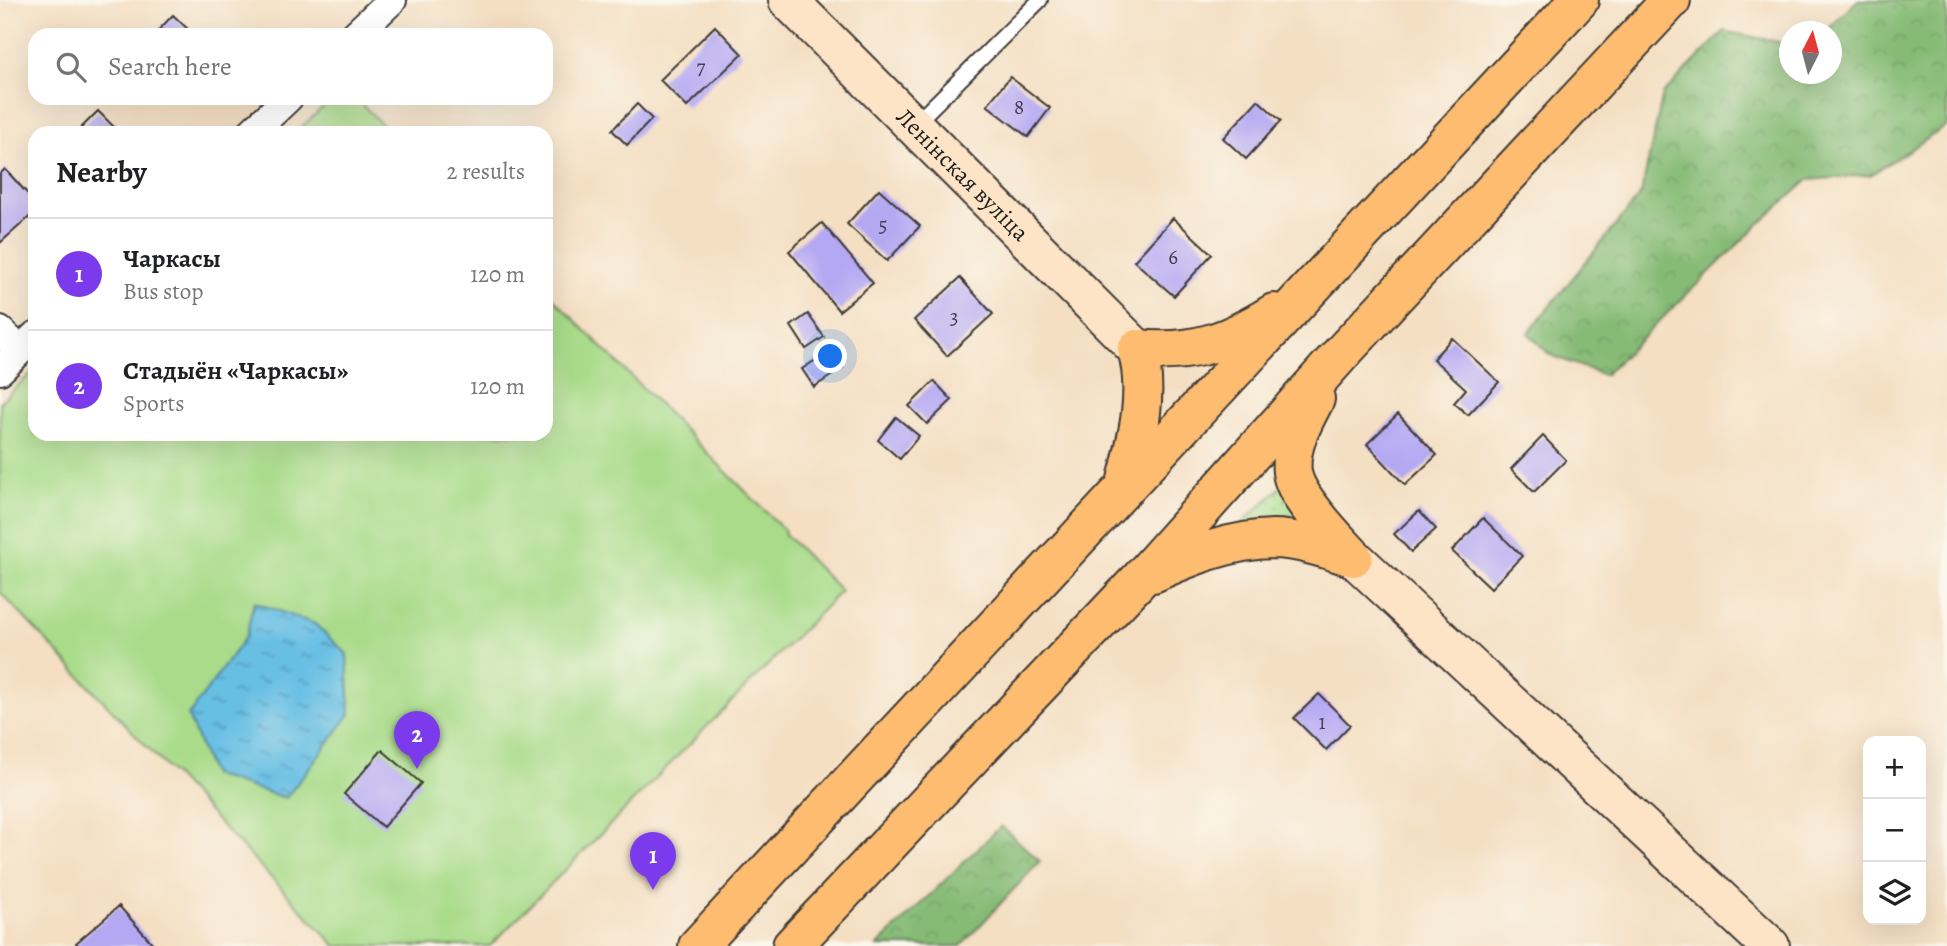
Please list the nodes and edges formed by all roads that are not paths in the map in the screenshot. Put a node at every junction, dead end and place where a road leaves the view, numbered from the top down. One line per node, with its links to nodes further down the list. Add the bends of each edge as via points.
1 (392, 0): 6 (street)
2 (788, 0): 9 (street, Ленінская вуліца)
3 (1040, 0): 9 (lane)
4 (1579, 0): 10 (highway)
5 (1671, 0): 14 (highway)
6 (362, 28)
7 (281, 105): 8 (street)
8 (258, 126)
9 (913, 126): 13 (street, Ленінская вуліца)
10 (1312, 288): 13 (highway, via 1238,334 1209,346 1162,352); 16 (highway)
11 (0, 331): 12 (street)
12 (28, 343): 15 (street)
13 (1138, 349): 16 (highway, via 1142,407)
14 (1339, 356): 17 (highway, via 1296,436 1292,474 1307,505); 18 (highway)
15 (0, 370)
16 (1124, 490): 19 (highway)
17 (1353, 557): 18 (highway, via 1275,539 1197,553); 21 (street)
18 (1142, 578): 20 (highway)
19 (698, 946)
20 (792, 946)
21 (1770, 946)

